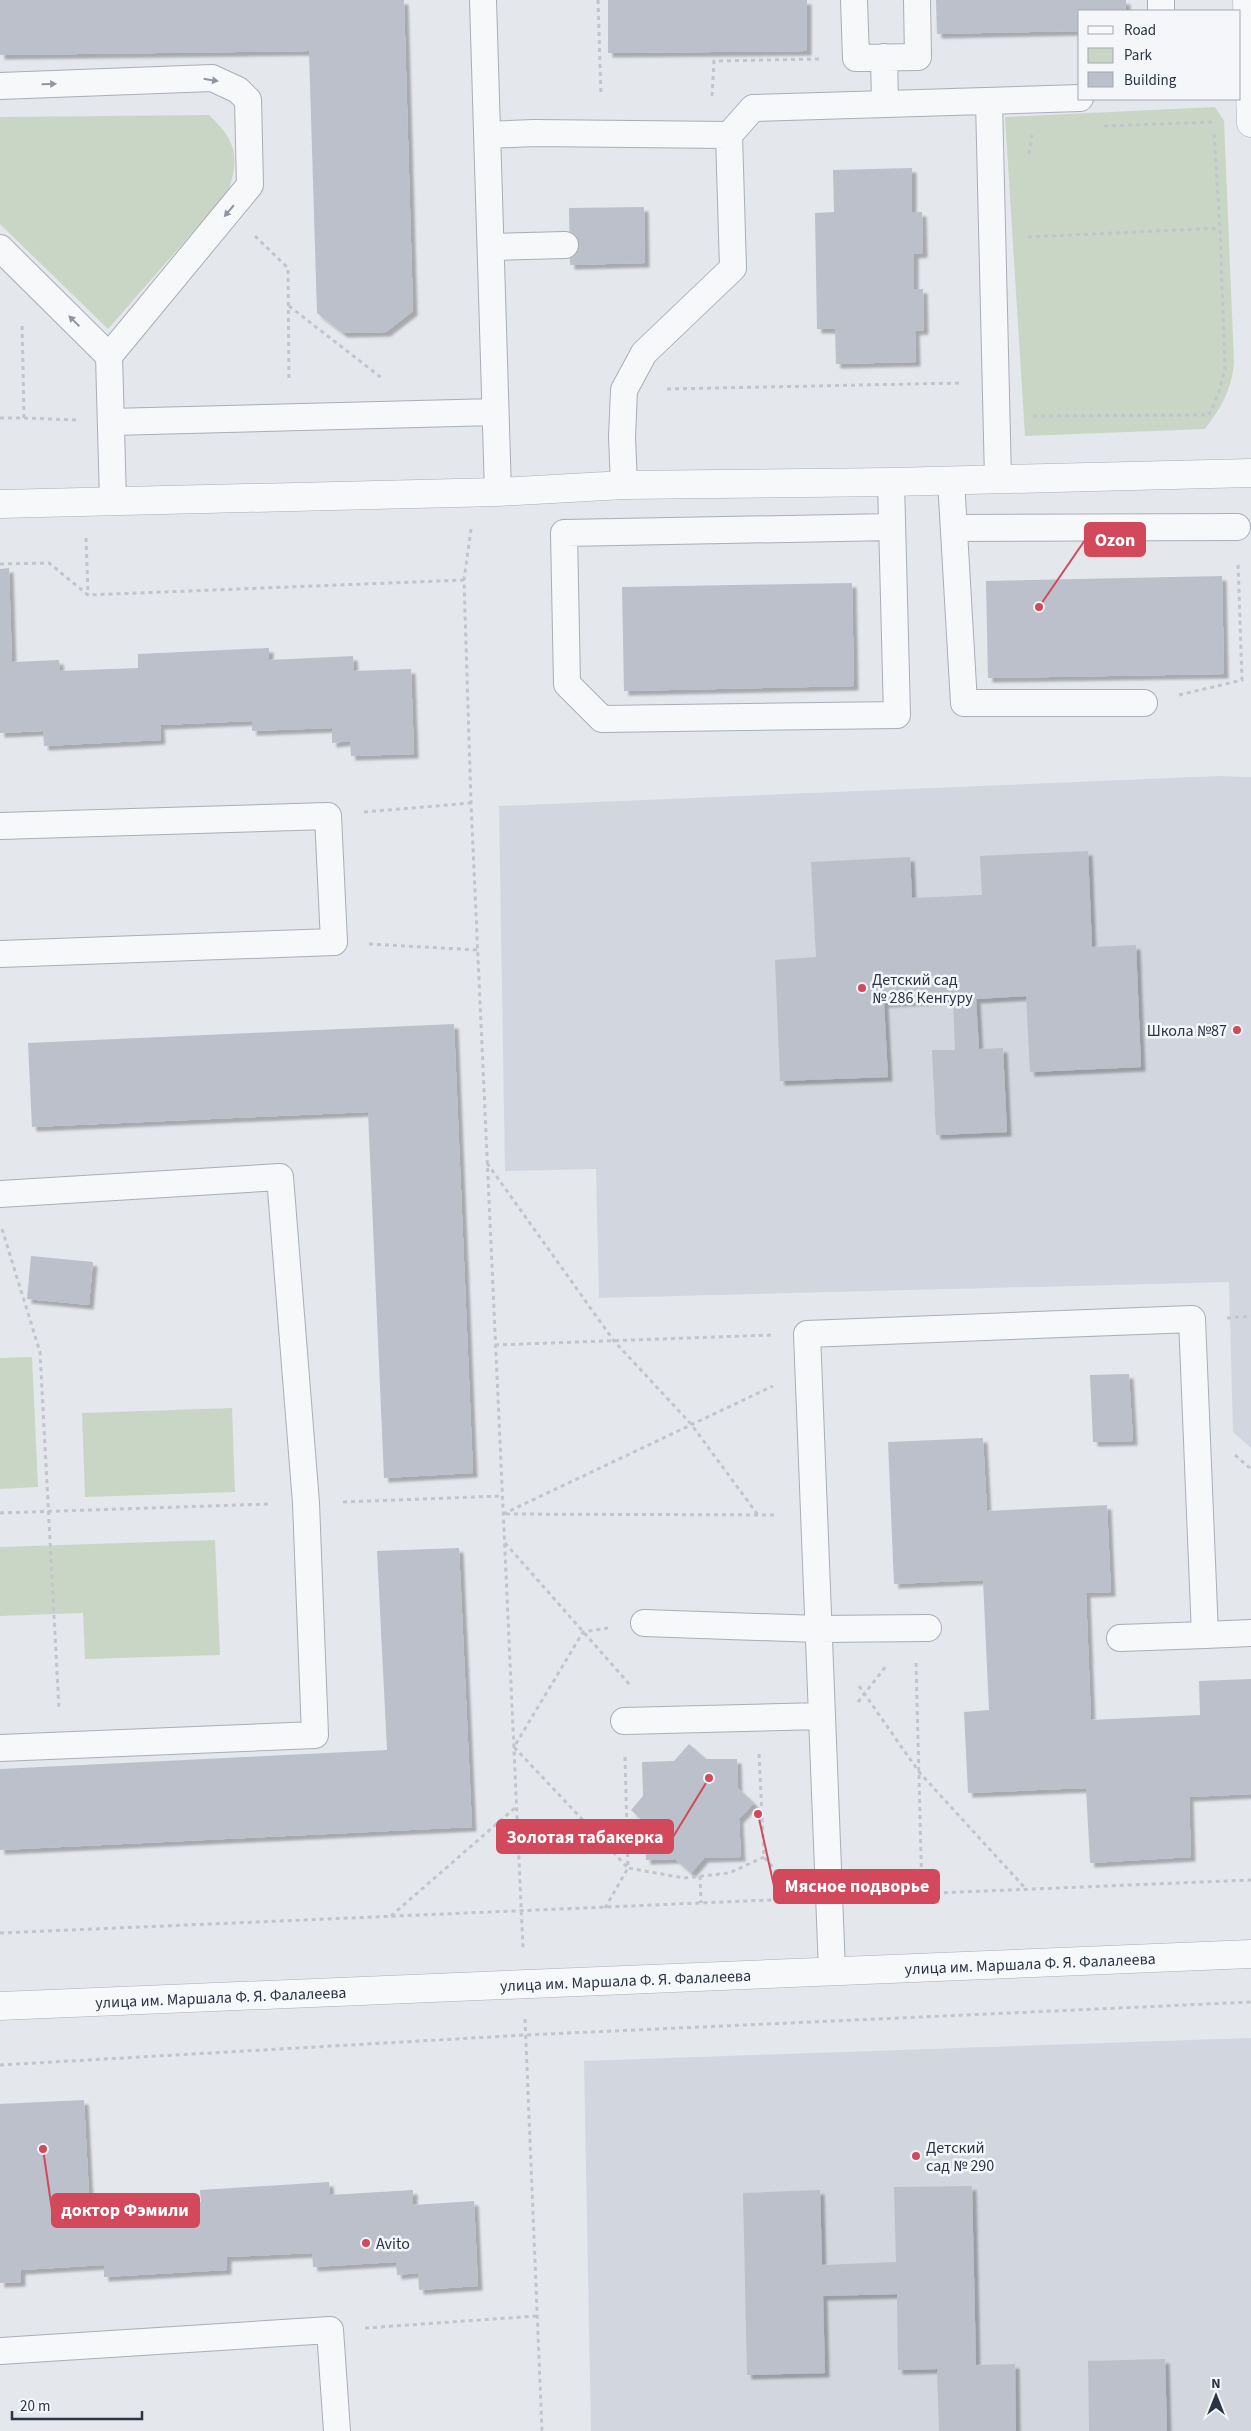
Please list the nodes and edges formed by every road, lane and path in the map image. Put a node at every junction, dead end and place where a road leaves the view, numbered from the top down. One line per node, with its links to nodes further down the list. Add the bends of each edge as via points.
1 (483, 0): 19 (lane)
2 (598, 0): 11 (path)
3 (854, 0): 6 (lane)
4 (917, 0): 7 (lane, via 918,57)
5 (1248, 0): 9 (street)
6 (856, 58): 7 (lane); 13 (path, via 714,61 714,96)
7 (884, 58): 16 (lane)
8 (0, 86): 21 (lane, one-way to 21, via 212,78 238,90 248,100 250,185)
9 (1245, 94): 17 (street)
10 (591, 96): 11 (path)
11 (601, 96): 12 (path)
12 (610, 96)
13 (704, 96)
14 (1078, 98): 15 (lane)
15 (989, 101): 16 (lane); 23 (lane)
16 (885, 103): 20 (lane, via 753,108)
17 (1251, 124)
18 (1100, 126): 22 (path, via 1213,122)
19 (488, 135): 20 (lane); 25 (lane)
20 (728, 135): 31 (lane, via 733,268 644,353)
21 (229, 211): 28 (path, via 288,268); 29 (lane, one-way to 29)
22 (1220, 228): 23 (path, via 1026,237); 34 (path, via 1225,370 1209,415)
23 (992, 232): 30 (lane)
24 (565, 245): 25 (lane)
25 (491, 247): 32 (lane)
26 (0, 248): 27 (lane)
27 (21, 269): 29 (lane, one-way to 27); 37 (path)
28 (288, 306): 33 (path); 35 (path)
29 (109, 356): 38 (lane)
30 (996, 382): 31 (path); 40 (lane)
31 (624, 390): 43 (lane)
32 (495, 412): 33 (lane); 44 (lane)
33 (430, 414): 35 (lane)
34 (1032, 416)
35 (289, 417): 38 (lane)
36 (0, 418): 37 (path)
37 (24, 418): 38 (path)
38 (111, 422): 45 (lane)
39 (1251, 473): 40 (street)
40 (998, 479): 41 (street)
41 (951, 480): 42 (street); 50 (lane)
42 (891, 482): 43 (street); 48 (lane)
43 (624, 485): 44 (street)
44 (498, 492): 45 (street); 52 (path, via 473,517)
45 (113, 501): 46 (street)
46 (86, 502): 47 (street); 53 (path)
47 (0, 504)
48 (892, 527): 48 (lane, via 897,715 602,719 567,684 564,533)
49 (1237, 527): 50 (lane); 54 (path, via 1242,680)
50 (954, 528): 54 (lane, via 964,703)
51 (0, 564): 53 (path, via 49,563)
52 (464, 580): 53 (path); 55 (path)
53 (88, 595)
54 (1144, 703)
55 (471, 803): 56 (path); 59 (path)
56 (328, 816): 57 (lane); 58 (lane)
57 (0, 826)
58 (334, 942): 59 (path); 60 (lane)
59 (478, 950): 61 (path)
60 (0, 954)
61 (486, 1163): 65 (path); 66 (path)
62 (0, 1194): 70 (lane, via 280,1176)
63 (0, 1224): 71 (path, via 40,1352)
64 (807, 1334): 65 (path); 67 (lane); 82 (lane, via 1192,1319)
65 (614, 1341): 66 (path); 68 (path)
66 (495, 1345): 69 (path)
67 (808, 1369): 68 (path); 75 (lane)
68 (691, 1424): 73 (path); 74 (path)
69 (502, 1496): 70 (path); 73 (path)
70 (306, 1503): 71 (path); 90 (lane, via 315,1735)
71 (50, 1512): 72 (path); 90 (path)
72 (0, 1513)
73 (503, 1514): 74 (path); 76 (path)
74 (758, 1515): 75 (path)
75 (814, 1516): 79 (lane)
76 (504, 1542): 80 (path); 91 (path)
77 (644, 1622): 79 (lane); 80 (path)
78 (922, 1628): 79 (lane); 85 (path); 94 (path)
79 (818, 1629): 86 (lane)
80 (583, 1632): 88 (path); 91 (path)
81 (1251, 1633): 82 (lane)
82 (1205, 1635): 83 (lane)
83 (1120, 1638)
84 (858, 1686): 85 (path)
85 (864, 1694): 93 (path); 94 (path)
86 (822, 1716): 87 (lane); 93 (lane)
87 (757, 1718): 88 (lane); 96 (path)
88 (662, 1720): 89 (lane)
89 (624, 1721): 97 (path)
90 (61, 1746): 92 (lane)
91 (514, 1747): 95 (path); 97 (path)
92 (0, 1748)
93 (823, 1748): 102 (lane)
94 (919, 1772): 100 (path); 101 (path)
95 (517, 1806): 105 (path); 106 (path)
96 (764, 1858): 98 (path, via 729,1873); 103 (path, via 798,1898)
97 (628, 1868): 98 (path, via 684,1878); 104 (path)
98 (700, 1876): 103 (path)
99 (1251, 1880): 100 (path)
100 (1027, 1889): 101 (path)
101 (922, 1894): 102 (path)
102 (829, 1898): 109 (lane)
103 (700, 1903): 104 (path)
104 (605, 1908): 105 (path)
105 (521, 1912): 106 (path); 110 (path)
106 (390, 1917): 107 (path)
107 (0, 1933)
108 (1251, 1954): 109 (street, улица им. Маршала Ф. Я. Фалалеева)
109 (832, 1971): 110 (street, улица им. Маршала Ф. Я. Фалалеева)
110 (524, 1984): 112 (street, улица им. Маршала Ф. Я. Фалалеева); 113 (path)
111 (1251, 2002): 113 (path)
112 (0, 2006)
113 (525, 2036): 114 (path); 115 (path)
114 (0, 2065)
115 (537, 2316): 116 (path); 119 (path)
116 (330, 2330): 117 (lane); 118 (lane)
117 (0, 2351)
118 (337, 2431)
119 (542, 2431)

